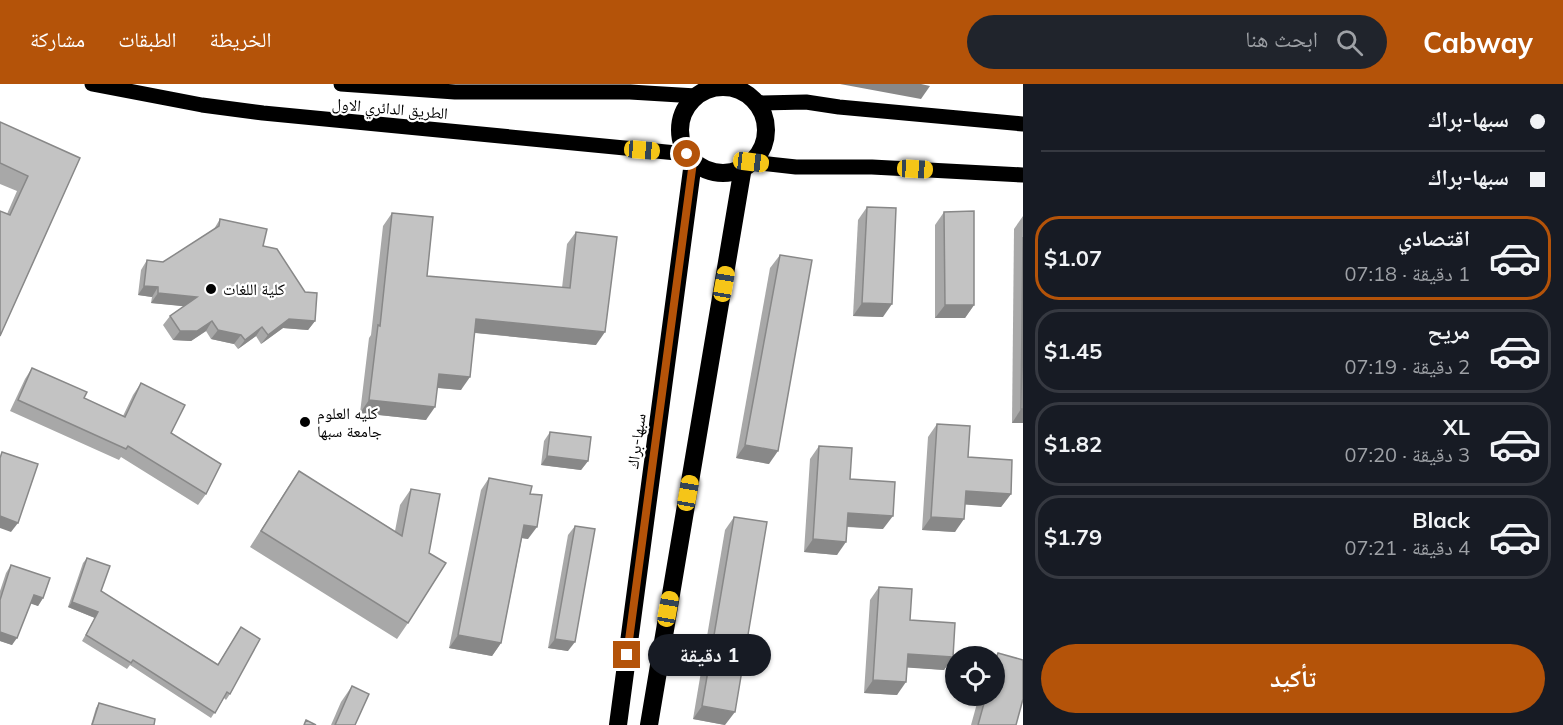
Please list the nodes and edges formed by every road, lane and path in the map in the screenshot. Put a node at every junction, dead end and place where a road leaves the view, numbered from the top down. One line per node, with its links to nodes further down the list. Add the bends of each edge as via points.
1 (92, 84): 6 (main road, الطريق الدائري الاول, via 263,113)
2 (341, 84): 3 (main road, الطريق الدائري الاول, via 455,92)
3 (705, 89): 4 (highway, via 733,88); 6 (highway, via 684,111 679,130)
4 (756, 95): 5 (main road); 7 (highway, via 766,127 760,152)
5 (1023, 124)
6 (690, 158): 7 (highway, via 712,172 723,173); 9 (highway, سبها-براك)
7 (747, 165): 8 (main road); 10 (highway)
8 (1023, 175)
9 (618, 725)
10 (649, 725)

